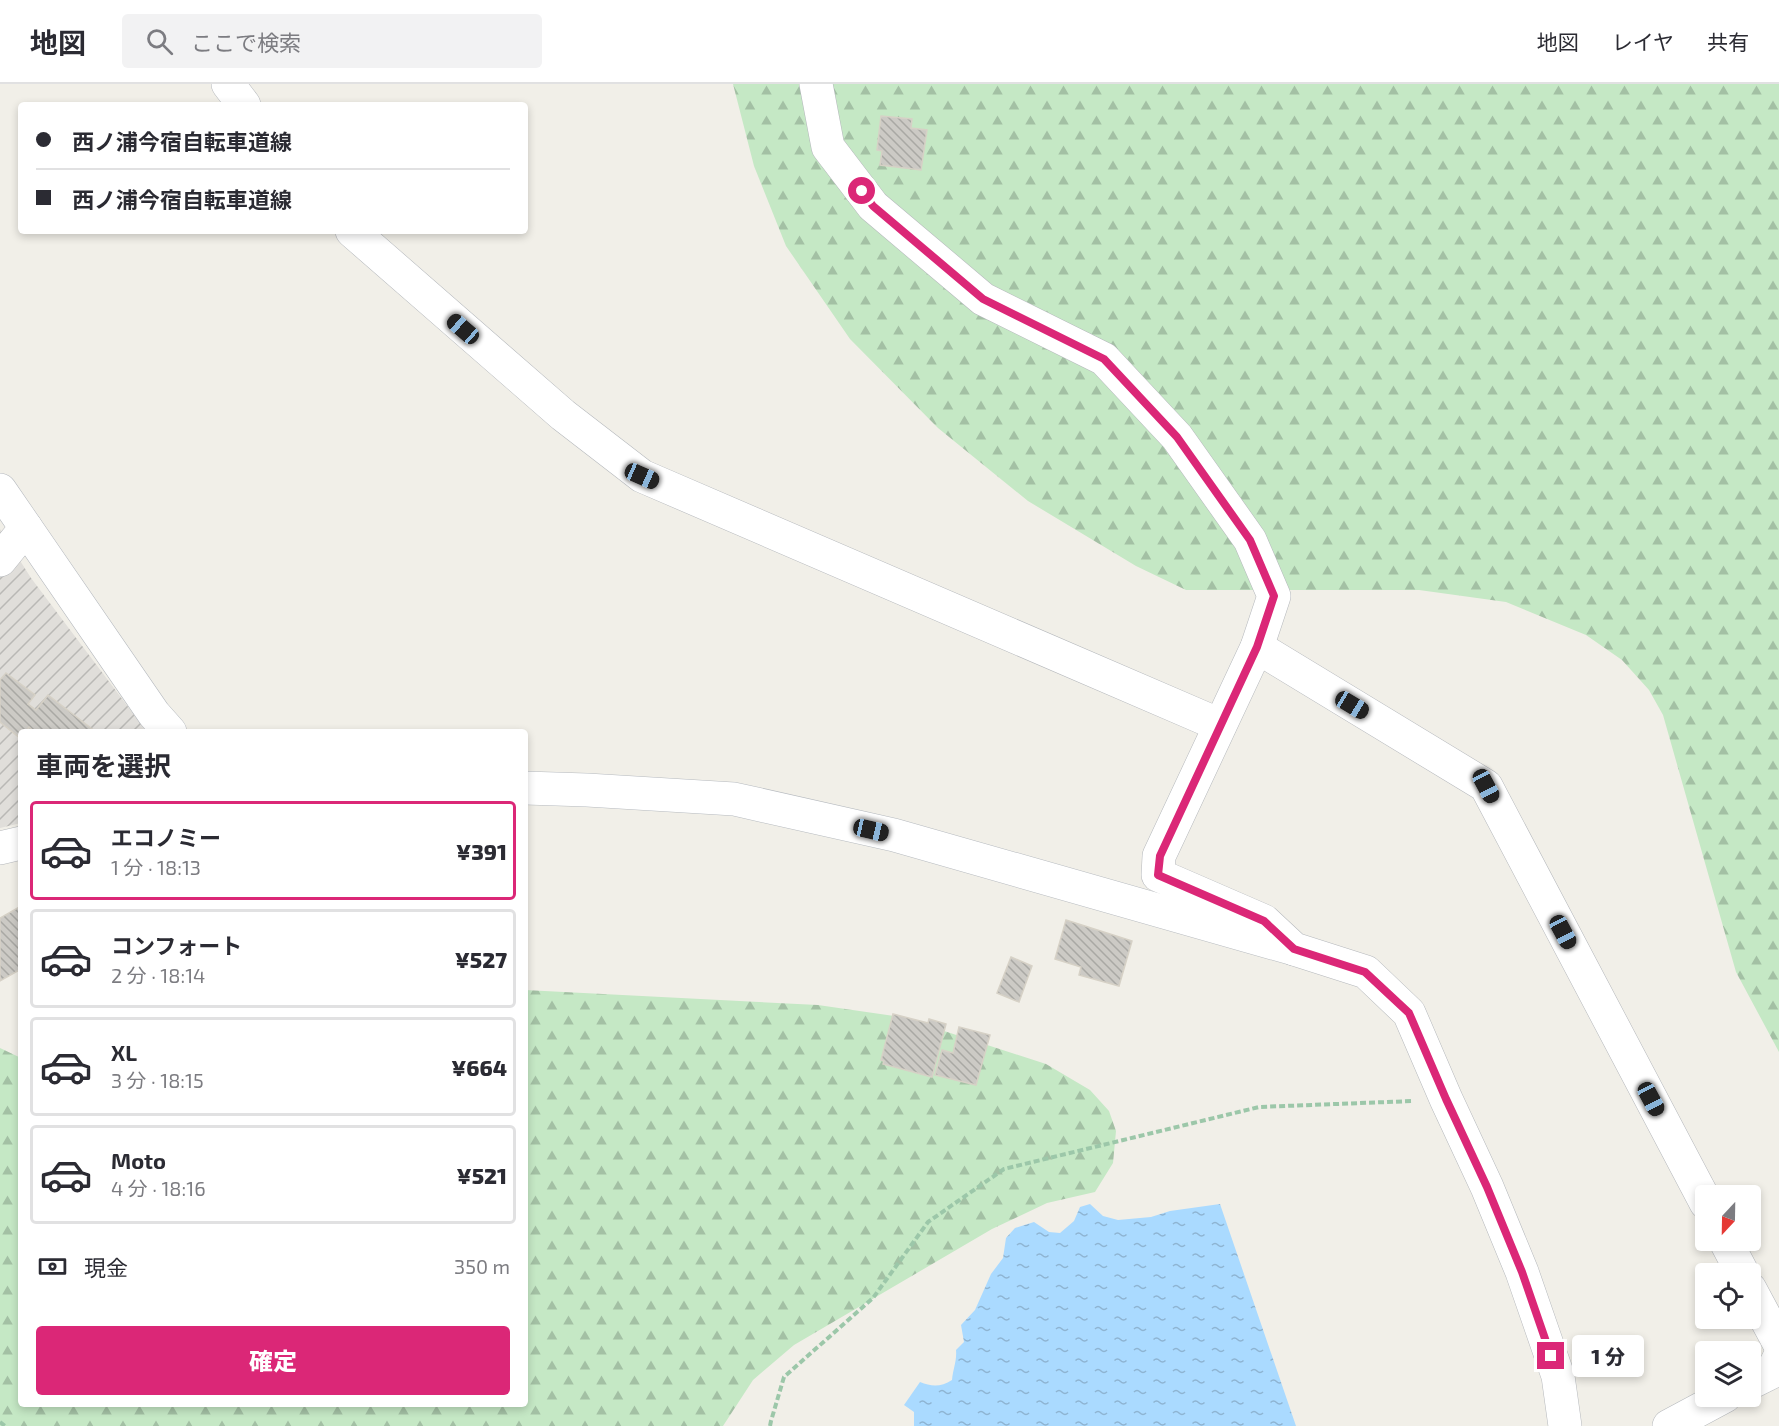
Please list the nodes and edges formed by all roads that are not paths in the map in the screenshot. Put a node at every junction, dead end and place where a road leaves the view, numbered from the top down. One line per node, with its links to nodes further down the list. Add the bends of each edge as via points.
1 (228, 84): 3 (street)
2 (816, 84): 8 (street, via 828,147 873,206 983,299 1104,359 1177,437 1250,540 1274,596)
3 (242, 102)
4 (355, 234): 9 (street, via 562,416 642,476)
5 (0, 490): 6 (street)
6 (26, 528): 7 (street); 10 (street)
7 (0, 560)
8 (1257, 647): 9 (street); 15 (street, via 1486,786)
9 (1220, 724): 14 (street, via 1160,856 1158,875 1264,921)
10 (167, 729)
11 (528, 788): 14 (street, via 734,799 894,835)
12 (18, 844): 13 (street)
13 (0, 849)
14 (1294, 949): 21 (street, via 1365,972 1409,1013 1522,1272 1558,1376)
15 (1697, 1185)
16 (1761, 1308): 17 (street)
17 (1779, 1342)
18 (1779, 1358): 19 (street, via 1772,1372)
19 (1761, 1378)
20 (1704, 1407): 22 (street)
21 (1565, 1426)
22 (1669, 1426)

